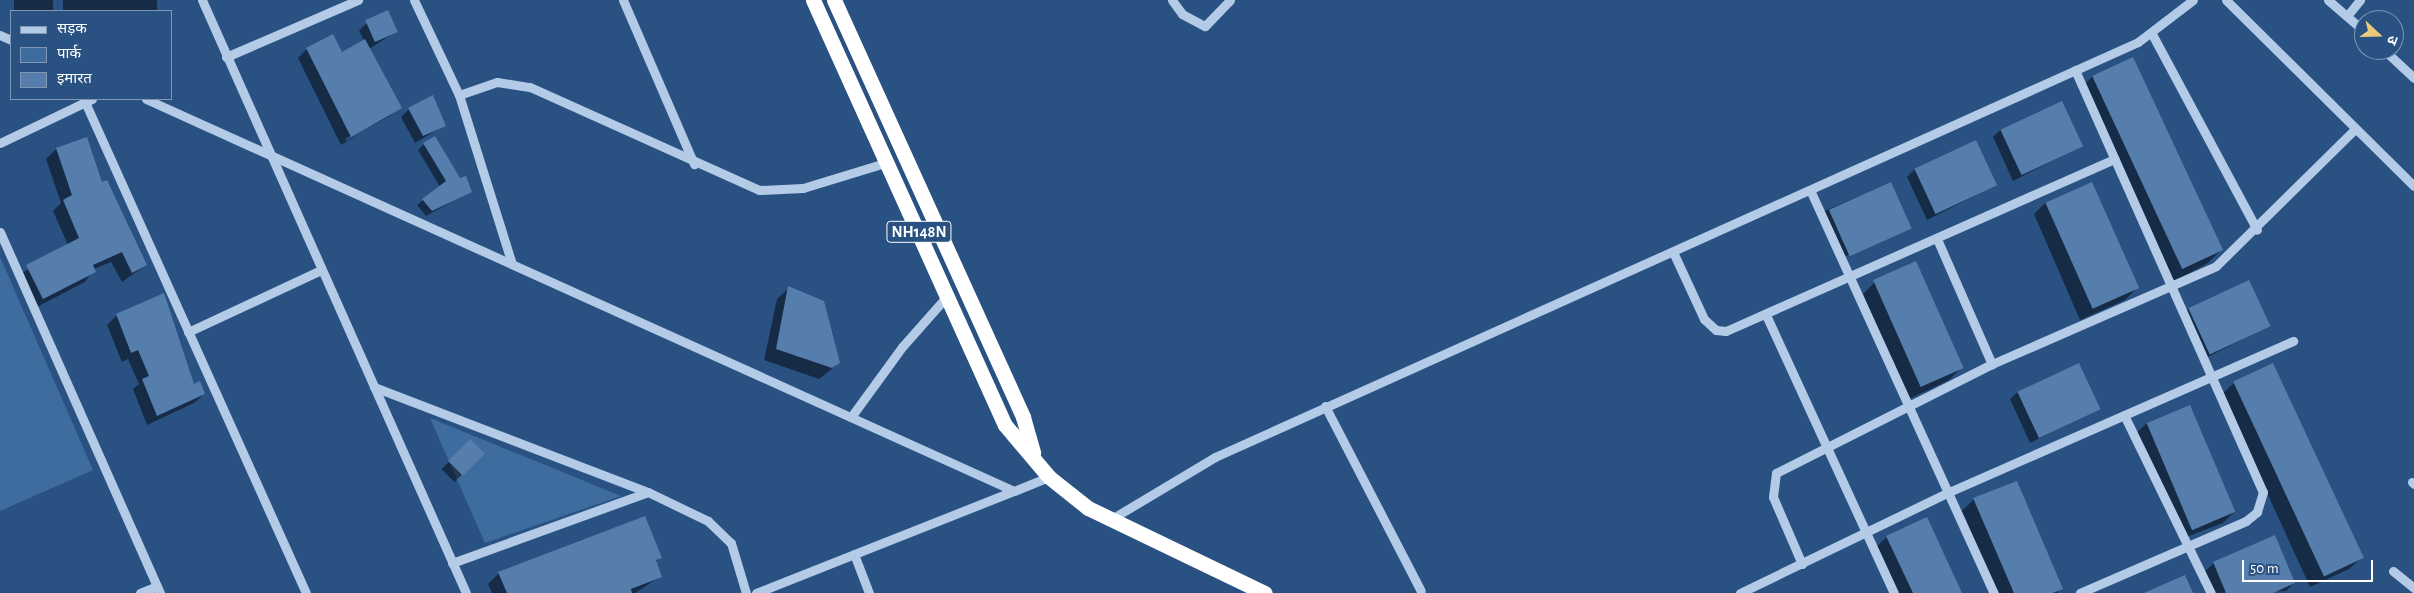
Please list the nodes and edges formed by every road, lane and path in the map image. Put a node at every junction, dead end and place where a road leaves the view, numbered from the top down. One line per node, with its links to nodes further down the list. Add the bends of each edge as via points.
1 (202, 0): 16 (street)
2 (358, 0): 16 (street)
3 (414, 0): 20 (street)
4 (623, 0): 28 (street)
5 (813, 0): 27 (highway, NH148N)
6 (834, 0): 51 (highway, NH148N, via 1023,417)
7 (1172, 0): 8 (street, via 1182,14 1205,26)
8 (1230, 0)
9 (2192, 0): 15 (street)
10 (2226, 0): 23 (street)
11 (2328, 0): 13 (street)
12 (2360, 0): 13 (street)
13 (2347, 16): 14 (street)
14 (2354, 22)
15 (2152, 34): 18 (street); 31 (street)
16 (226, 57): 25 (street)
17 (2395, 60): 19 (street)
18 (2075, 70): 26 (street); 30 (street)
19 (2414, 78)
20 (458, 95): 28 (street, via 497,82 530,87); 35 (street)
21 (89, 100): 24 (street); 41 (street)
22 (148, 100): 25 (street)
23 (2355, 128): 29 (street); 31 (street)
24 (0, 143)
25 (270, 155): 35 (street); 36 (street)
26 (2115, 159): 33 (street); 38 (street)
27 (888, 162): 28 (street, via 803,188 759,190); 39 (highway, NH148N)
28 (694, 164)
29 (2414, 186)
30 (1811, 192): 34 (street); 37 (street)
31 (2257, 230): 38 (street, via 2216,266)
32 (0, 232): 64 (street)
33 (1937, 239): 37 (street); 43 (street)
34 (1674, 254): 40 (street, via 1704,319 1716,330); 46 (street)
35 (512, 264): 49 (street)
36 (321, 270): 41 (street); 45 (street)
37 (1851, 277): 40 (street); 47 (street)
38 (2171, 288): 43 (street); 44 (street)
39 (948, 295): 49 (street, via 902,347); 51 (highway, NH148N, via 1005,425)
40 (1766, 314): 50 (street)
41 (188, 332): 67 (street)
42 (2293, 342): 44 (street)
43 (1992, 364): 47 (street)
44 (2212, 377): 48 (street); 58 (street, via 2263,492 2262,501 2246,521)
45 (374, 387): 54 (street); 60 (street)
46 (1325, 406): 56 (street, via 1215,457); 65 (street)
47 (1910, 408): 50 (street); 55 (street)
48 (2124, 415): 55 (street); 58 (street)
49 (851, 417): 53 (street)
50 (1827, 445): 57 (street); 61 (street, via 1776,473 1773,482 1773,497)
51 (1034, 457): 52 (highway, NH148N)
52 (1049, 477): 53 (street); 56 (highway, NH148N)
53 (1014, 491): 59 (street)
54 (648, 492): 60 (street); 69 (street, via 721,530 731,543)
55 (1949, 492): 57 (street); 75 (street)
56 (1108, 521): 72 (highway, NH148N)
57 (1868, 533): 61 (street); 74 (street)
58 (2188, 546): 76 (street); 77 (street)
59 (854, 554): 70 (street); 71 (street)
60 (452, 562): 68 (street)
61 (1802, 564): 73 (street)
62 (2393, 571): 63 (street)
63 (2414, 588)
64 (158, 590): 66 (street)
65 (1421, 591)
66 (140, 593)
67 (306, 593)
68 (466, 593)
69 (746, 593)
70 (756, 593)
71 (869, 593)
72 (1265, 593)
73 (1740, 593)
74 (1894, 593)
75 (1994, 593)
76 (2080, 593)
77 (2211, 593)

